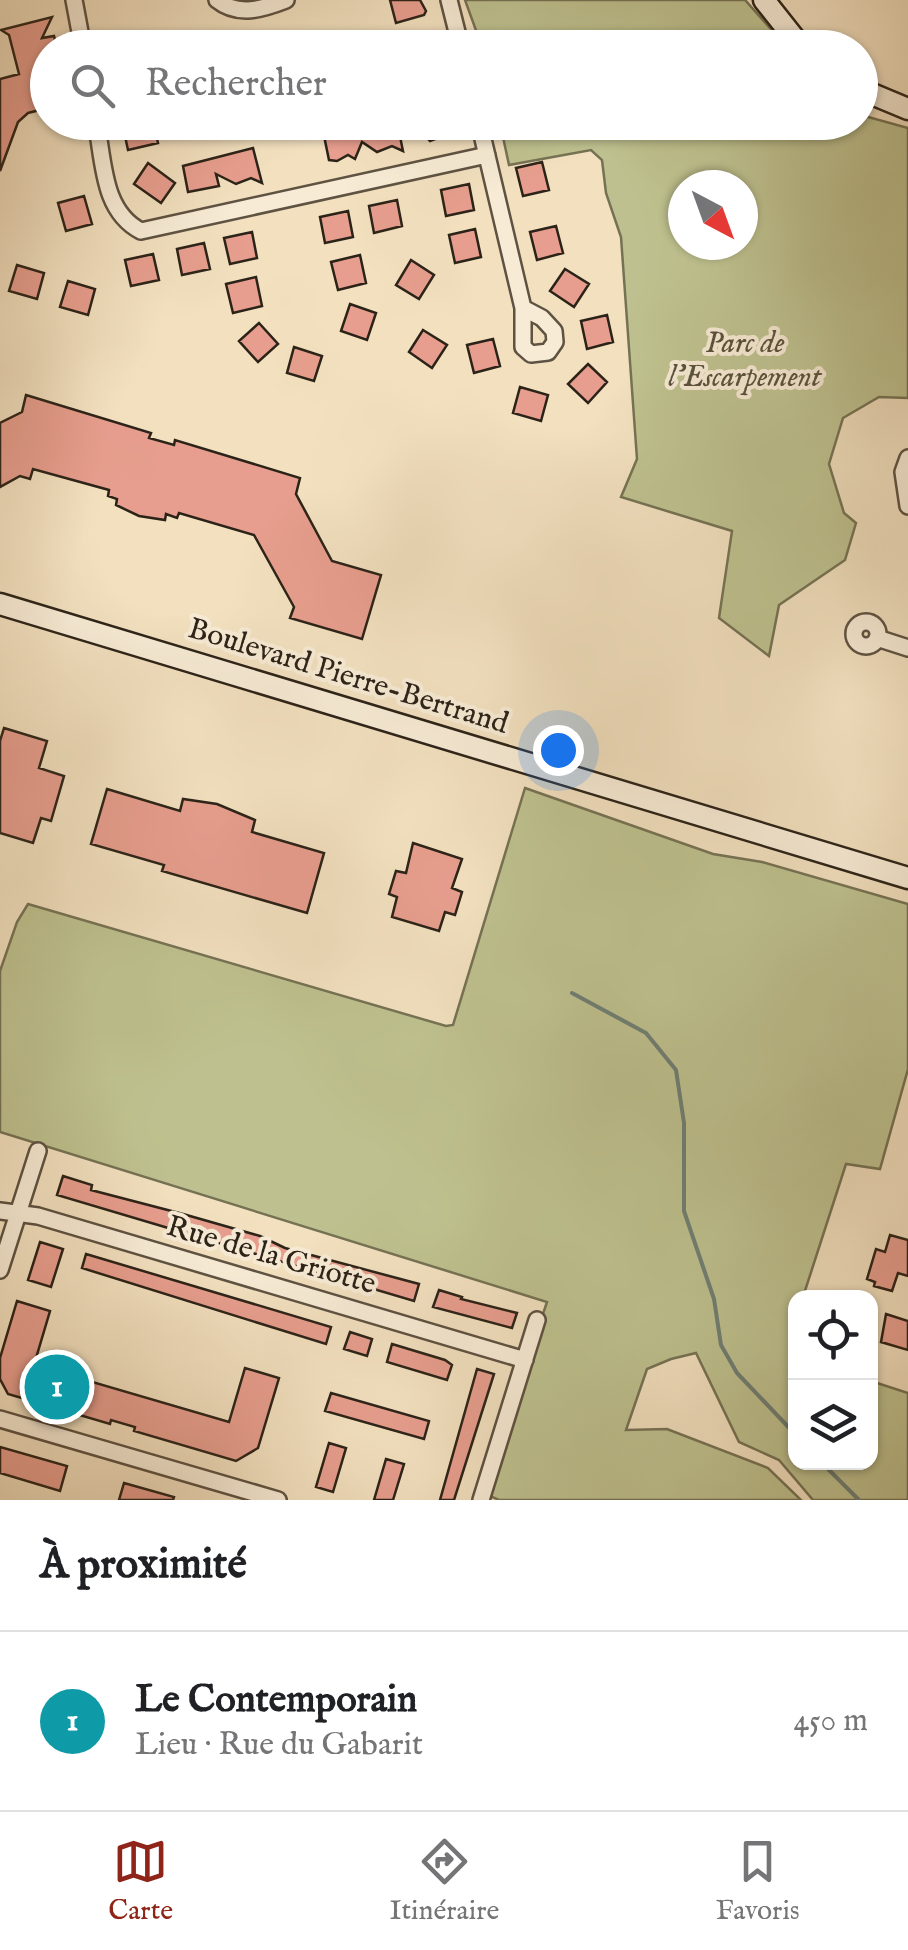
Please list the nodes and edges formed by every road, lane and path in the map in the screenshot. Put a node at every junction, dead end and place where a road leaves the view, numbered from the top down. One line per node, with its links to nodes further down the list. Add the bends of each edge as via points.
1 (74, 0): 6 (street)
2 (217, 0): 3 (street, via 234,11)
3 (286, 0)
4 (449, 0): 7 (street)
5 (764, 0): 8 (main road)
6 (79, 30)
7 (456, 30)
8 (788, 30)
9 (878, 96): 10 (main road)
10 (908, 109)
11 (100, 140): 13 (street, via 112,202 141,231)
12 (484, 140): 13 (street)
13 (487, 154): 14 (street)
14 (523, 308)
15 (908, 458): 16 (street)
16 (908, 506)
17 (0, 604): 20 (main road, Boulevard Pierre-Bertrand)
18 (877, 638): 19 (street)
19 (908, 648)
20 (908, 878)
21 (38, 1151): 23 (street)
22 (0, 1211): 23 (street, Rue de la Griotte)
23 (19, 1213): 24 (street); 26 (street, Rue de la Griotte)
24 (0, 1270)
25 (538, 1320): 26 (street)
26 (525, 1360): 29 (street)
27 (0, 1419): 28 (street)
28 (278, 1500)
29 (481, 1500)

